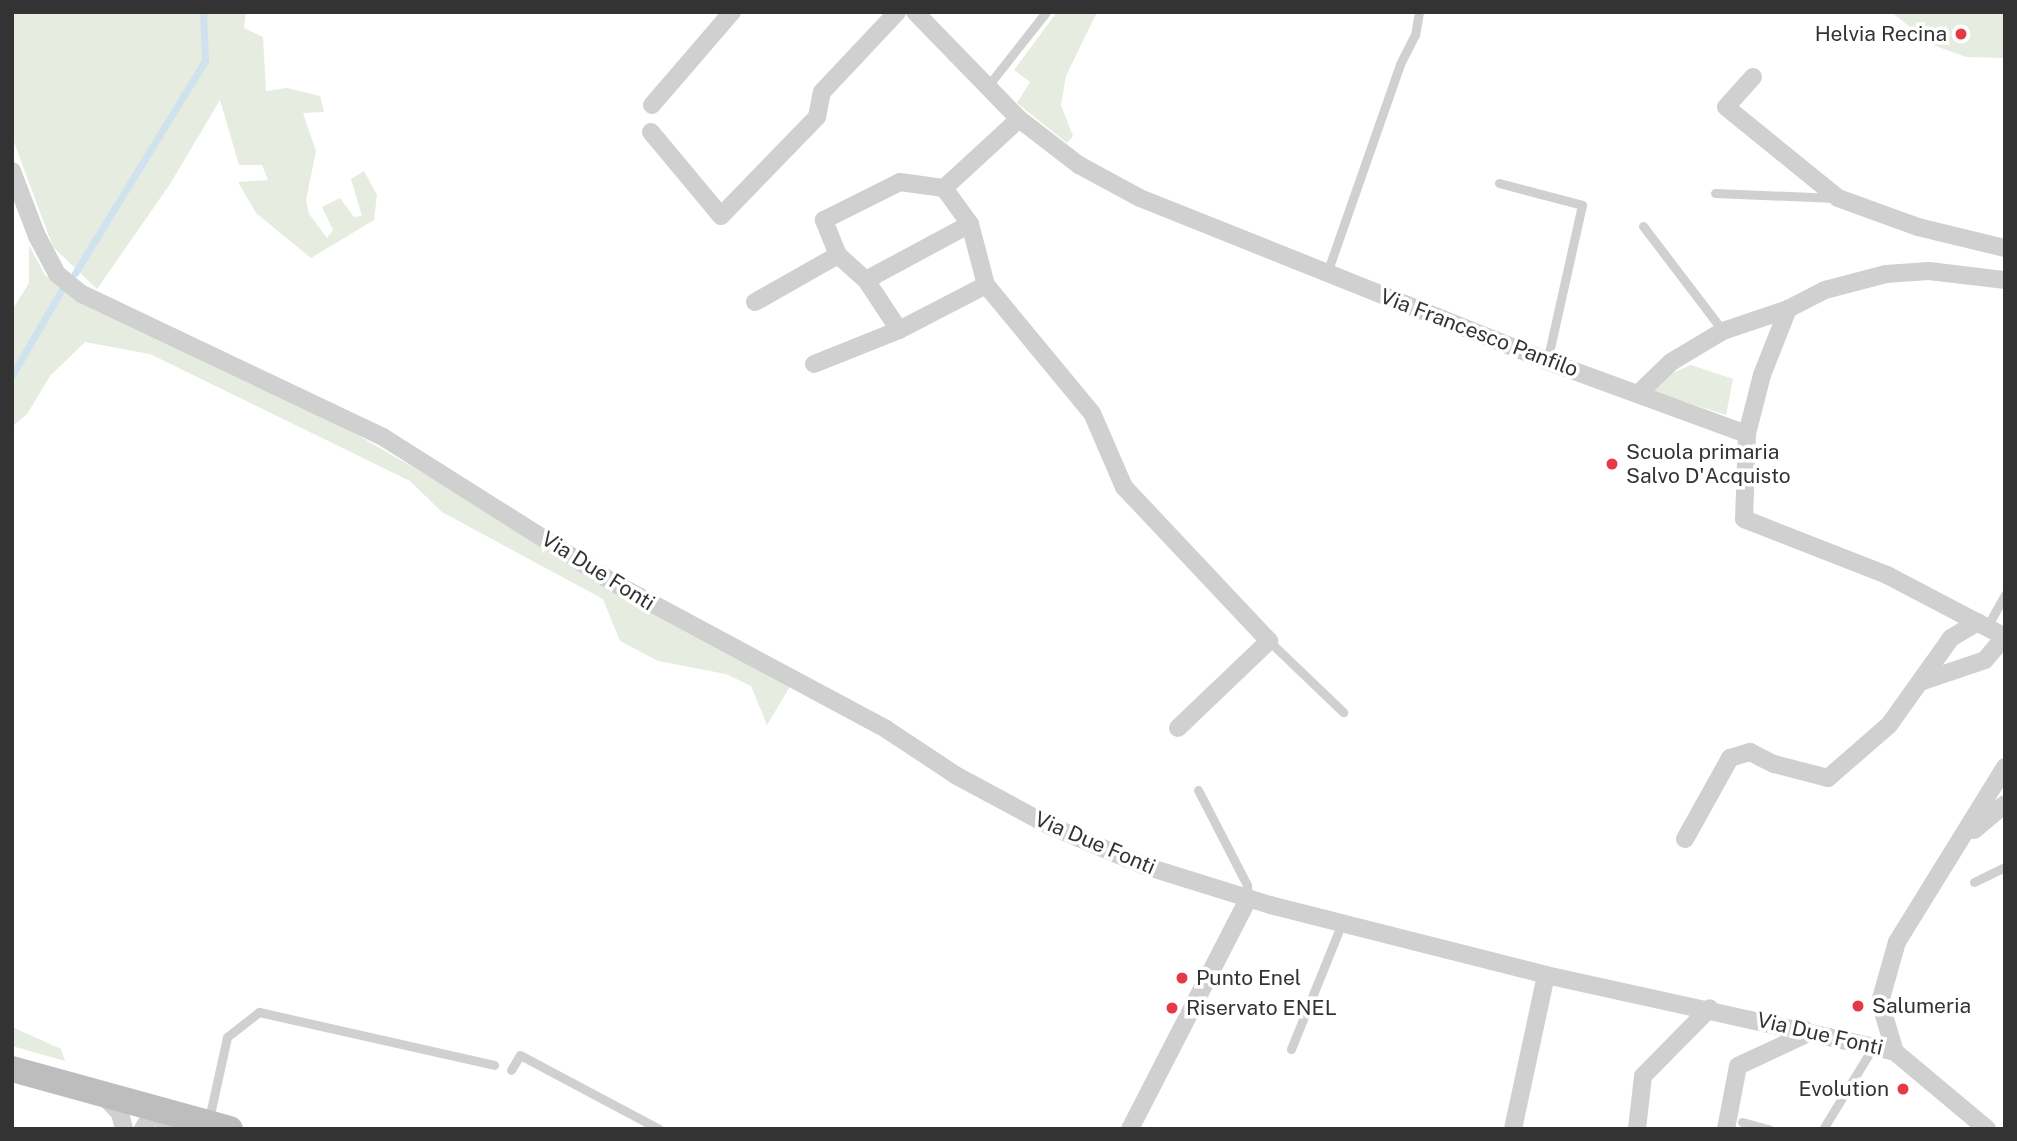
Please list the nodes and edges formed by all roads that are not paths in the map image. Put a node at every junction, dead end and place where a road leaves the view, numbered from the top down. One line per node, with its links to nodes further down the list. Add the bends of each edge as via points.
1 (733, 12): 8 (street)
2 (897, 12): 10 (street, via 822,92 817,117 721,216)
3 (915, 12): 7 (street, Via Francesco Panfilo)
4 (1046, 12): 7 (lane)
5 (1419, 12): 20 (lane, via 1415,35 1400,64)
6 (1753, 77): 15 (street, via 1726,107)
7 (987, 87): 9 (street, Via Francesco Panfilo)
8 (652, 105)
9 (1019, 119): 13 (street); 20 (street, Via Francesco Panfilo, via 1079,165 1140,198)
10 (651, 132)
11 (12, 172): 46 (street, Via Due Fonti, via 57,274 82,293 383,437 625,589 886,729 1023,812 1145,866)
12 (1499, 183): 28 (lane, via 1582,205)
13 (944, 188): 16 (street); 19 (street, via 900,182 824,220)
14 (1715, 193): 15 (lane)
15 (1838, 198): 18 (street, via 1918,227)
16 (970, 224): 21 (street); 23 (street)
17 (1643, 226): 27 (lane)
18 (2005, 248)
19 (838, 255): 21 (street); 24 (street)
20 (1328, 270): 28 (street, Via Francesco Panfilo)
21 (866, 279): 26 (street)
22 (2005, 280): 25 (street, via 1929,271 1886,274 1825,290)
23 (986, 285): 26 (street); 35 (street, via 1092,413 1124,487)
24 (755, 302)
25 (1788, 309): 27 (street); 31 (street, via 1762,374)
26 (899, 330): 29 (street)
27 (1723, 331): 30 (street, via 1671,362)
28 (1547, 361): 30 (street, Via Francesco Panfilo)
29 (814, 364)
30 (1639, 393): 31 (street, Via Francesco Panfilo)
31 (1747, 434): 33 (street, via 1744,519 1887,575)
32 (2005, 594): 33 (lane)
33 (1983, 624): 34 (street); 36 (street, via 1951,638)
34 (2005, 637): 36 (street, via 1985,660)
35 (1269, 640): 37 (lane); 38 (street)
36 (1923, 681): 42 (street, via 1889,724 1828,778 1774,764 1750,752 1730,758)
37 (1343, 712)
38 (1178, 728)
39 (2005, 766): 43 (street)
40 (1198, 790): 46 (lane, via 1247,885)
41 (2005, 804): 43 (street)
42 (1685, 839)
43 (1954, 850): 53 (street, via 1897,942 1883,978 1883,1023)
44 (2005, 867): 45 (lane)
45 (1974, 882)
46 (1248, 899): 47 (street, Via Due Fonti); 64 (street)
47 (1342, 923): 48 (street, Via Due Fonti); 52 (lane)
48 (1546, 975): 49 (street, Via Due Fonti); 65 (street)
49 (1710, 1007): 50 (street, Via Due Fonti); 66 (street, via 1643,1076)
50 (1804, 1029): 51 (street, Via Due Fonti); 59 (street, Via Due Fonti, via 1802,1036 1738,1066)
51 (1873, 1047): 53 (street, Via Due Fonti); 68 (lane)
52 (1291, 1049)
53 (1895, 1052): 69 (street, Via Due Fonti)
54 (494, 1065): 60 (lane, via 260,1012 227,1037)
55 (12, 1069): 57 (main road)
56 (511, 1070): 63 (lane, via 520,1055)
57 (101, 1094): 58 (main road); 61 (street, via 120,1113)
58 (164, 1120): 60 (main road); 62 (street, via 150,1117)
59 (1734, 1125): 67 (lane)
60 (212, 1127)
61 (124, 1129)
62 (143, 1129)
63 (659, 1129)
64 (1130, 1129)
65 (1513, 1129)
66 (1637, 1129)
67 (1769, 1129)
68 (1823, 1129)
69 (1988, 1129)

